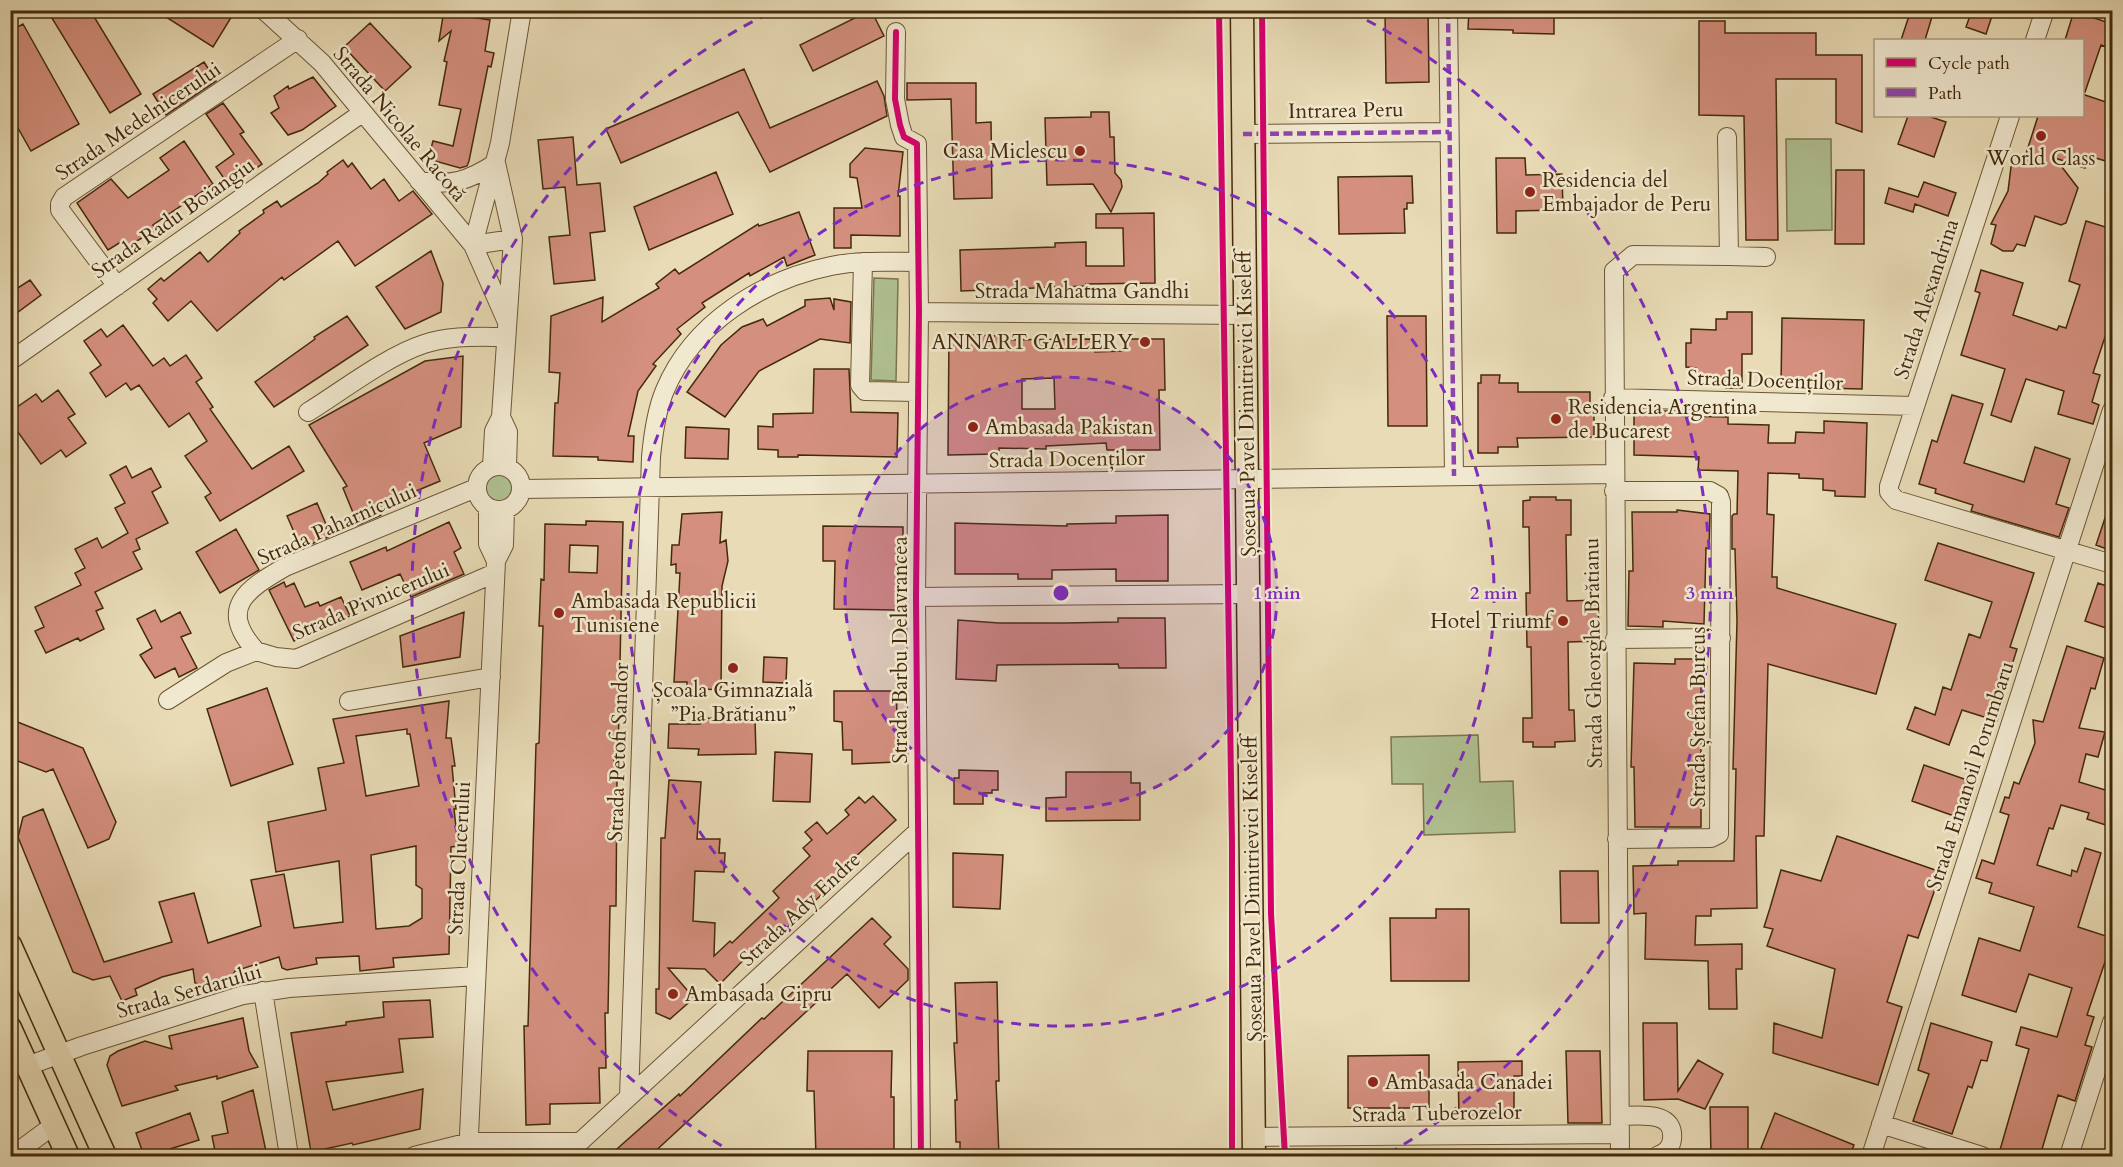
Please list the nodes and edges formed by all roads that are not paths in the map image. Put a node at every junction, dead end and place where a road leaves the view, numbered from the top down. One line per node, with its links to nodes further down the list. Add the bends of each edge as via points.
1 (264, 10): 7 (street, Strada Nicolae Racotă)
2 (522, 10): 14 (street)
3 (1242, 10): 12 (main road, Șoseaua Pavel Dimitrievici Kiseleff)
4 (1448, 10): 11 (street)
5 (2045, 10): 8 (street)
6 (896, 32): 21 (street, Strada Barbu Delavrancea, via 896,108 904,137 917,144)
7 (297, 39): 9 (street, Strada Nicolae Racotă); 22 (street, Strada Medelnicerului, via 64,197 60,210)
8 (2035, 39)
9 (362, 113): 15 (street, Strada Nicolae Racotă); 22 (street, Strada Radu Boiangiu)
10 (2010, 117): 29 (street, Strada Alexandrina)
11 (1449, 132): 12 (street, Intrarea Peru); 33 (street)
12 (1243, 134): 24 (main road, Șoseaua Pavel Dimitrievici Kiseleff)
13 (1727, 137): 18 (street)
14 (496, 163): 15 (street, via 460,182); 16 (street); 17 (street)
15 (419, 181): 17 (street, Strada Nicolae Racotă)
16 (513, 239): 17 (street); 25 (street)
17 (473, 245): 25 (street)
18 (1729, 256): 19 (street, Strada Gheorghe Brătianu); 28 (street, Strada Gheorghe Brătianu, via 1634,255 1614,271)
19 (1766, 257)
20 (863, 262): 21 (street, Strada Petofi Sandor); 27 (street, via 860,385 865,391); 37 (street, Strada Petofi Sandor, via 833,265 773,285 725,313 704,332 688,349 664,392 653,436)
21 (918, 262): 23 (street, Strada Barbu Delavrancea)
22 (117, 286): 26 (street, Strada Radu Boiangiu)
23 (919, 312): 24 (street, Strada Mahatma Gandhi); 27 (street, Strada Barbu Delavrancea)
24 (1246, 315): 34 (main road, Șoseaua Pavel Dimitrievici Kiseleff)
25 (507, 329): 31 (street, via 424,344 396,356); 32 (street, via 501,417 508,432)
26 (10, 361)
27 (917, 392): 36 (street, Strada Barbu Delavrancea)
28 (1613, 398): 29 (street, Strada Docenților); 35 (street, Strada Gheorghe Brătianu)
29 (1914, 406): 41 (street, Strada Alexandrina, via 1889,486 1892,497)
30 (2112, 410): 41 (street, Strada Emanoil Porumbaru)
31 (308, 412)
32 (500, 466): 38 (street, via 481,473); 39 (street, via 517,475)
33 (1454, 476): 34 (street, Strada Docenților); 35 (street, Strada Docenților)
34 (1247, 479): 36 (street, Strada Docenților); 44 (main road, Șoseaua Pavel Dimitrievici Kiseleff)
35 (1614, 482): 46 (street, Strada Ștefan Burcuș, via 1710,491 1719,496); 47 (street, Strada Gheorghe Brătianu)
36 (917, 484): 37 (street, Strada Docenților); 45 (street, Strada Barbu Delavrancea)
37 (650, 487): 39 (street, Strada Docenților); 61 (street, Strada Petofi Sandor)
38 (476, 488): 40 (street, via 479,499); 48 (street, Strada Paharnicului, via 285,567 261,581 245,594 238,613 247,641)
39 (521, 489): 40 (street, via 517,501)
40 (497, 508): 43 (street, Strada Clucerului, via 488,544)
41 (2068, 550): 42 (street); 62 (street, Strada Emanoil Porumbaru)
42 (2112, 564)
43 (496, 567): 48 (street, Strada Pivnicerului, via 296,659); 49 (street, Strada Clucerului)
44 (1249, 594): 45 (street); 66 (main road, Șoseaua Pavel Dimitrievici Kiseleff)
45 (916, 597): 52 (street, Strada Barbu Delavrancea)
46 (1721, 638): 47 (street); 53 (street, Strada Ștefan Burcuș, via 1719,834 1711,838)
47 (1616, 639): 53 (street, Strada Gheorghe Brătianu)
48 (256, 651): 50 (street, via 226,663)
49 (491, 677): 51 (street); 55 (street, Strada Clucerului)
50 (168, 700)
51 (349, 700)
52 (918, 831): 61 (street, Strada Ady Endre); 74 (street, Strada Barbu Delavrancea)
53 (1617, 839): 64 (street, Strada Gheorghe Brătianu)
54 (10, 945): 59 (main road)
55 (476, 976): 56 (street, Strada Serdarului); 67 (street, Strada Clucerului)
56 (263, 991): 59 (street, Strada Serdarului); 71 (street)
57 (2112, 1022): 79 (street)
58 (10, 1028): 60 (main road)
59 (58, 1054): 60 (street, Strada Serdarului); 70 (main road)
60 (27, 1066): 63 (main road)
61 (629, 1097): 65 (street, Strada Ady Endre)
62 (1881, 1124): 77 (street, Strada Emanoil Porumbaru); 78 (street)
63 (54, 1125): 68 (street); 69 (main road)
64 (1620, 1125): 66 (street, Strada Tuberozelor); 75 (street, Strada Gheorghe Brătianu); 76 (street, Strada Tuberozelor, via 1652,1116 1668,1123 1671,1143 1666,1153)
65 (580, 1142): 67 (street); 73 (street, Strada Ady Endre)
66 (1254, 1147)
67 (469, 1149): 72 (street)
68 (12, 1156)
69 (68, 1156)
70 (105, 1156)
71 (289, 1156)
72 (414, 1156)
73 (561, 1156)
74 (921, 1156)
75 (1620, 1156)
76 (1657, 1156)
77 (1871, 1156)
78 (1982, 1156)
79 (2069, 1156)

